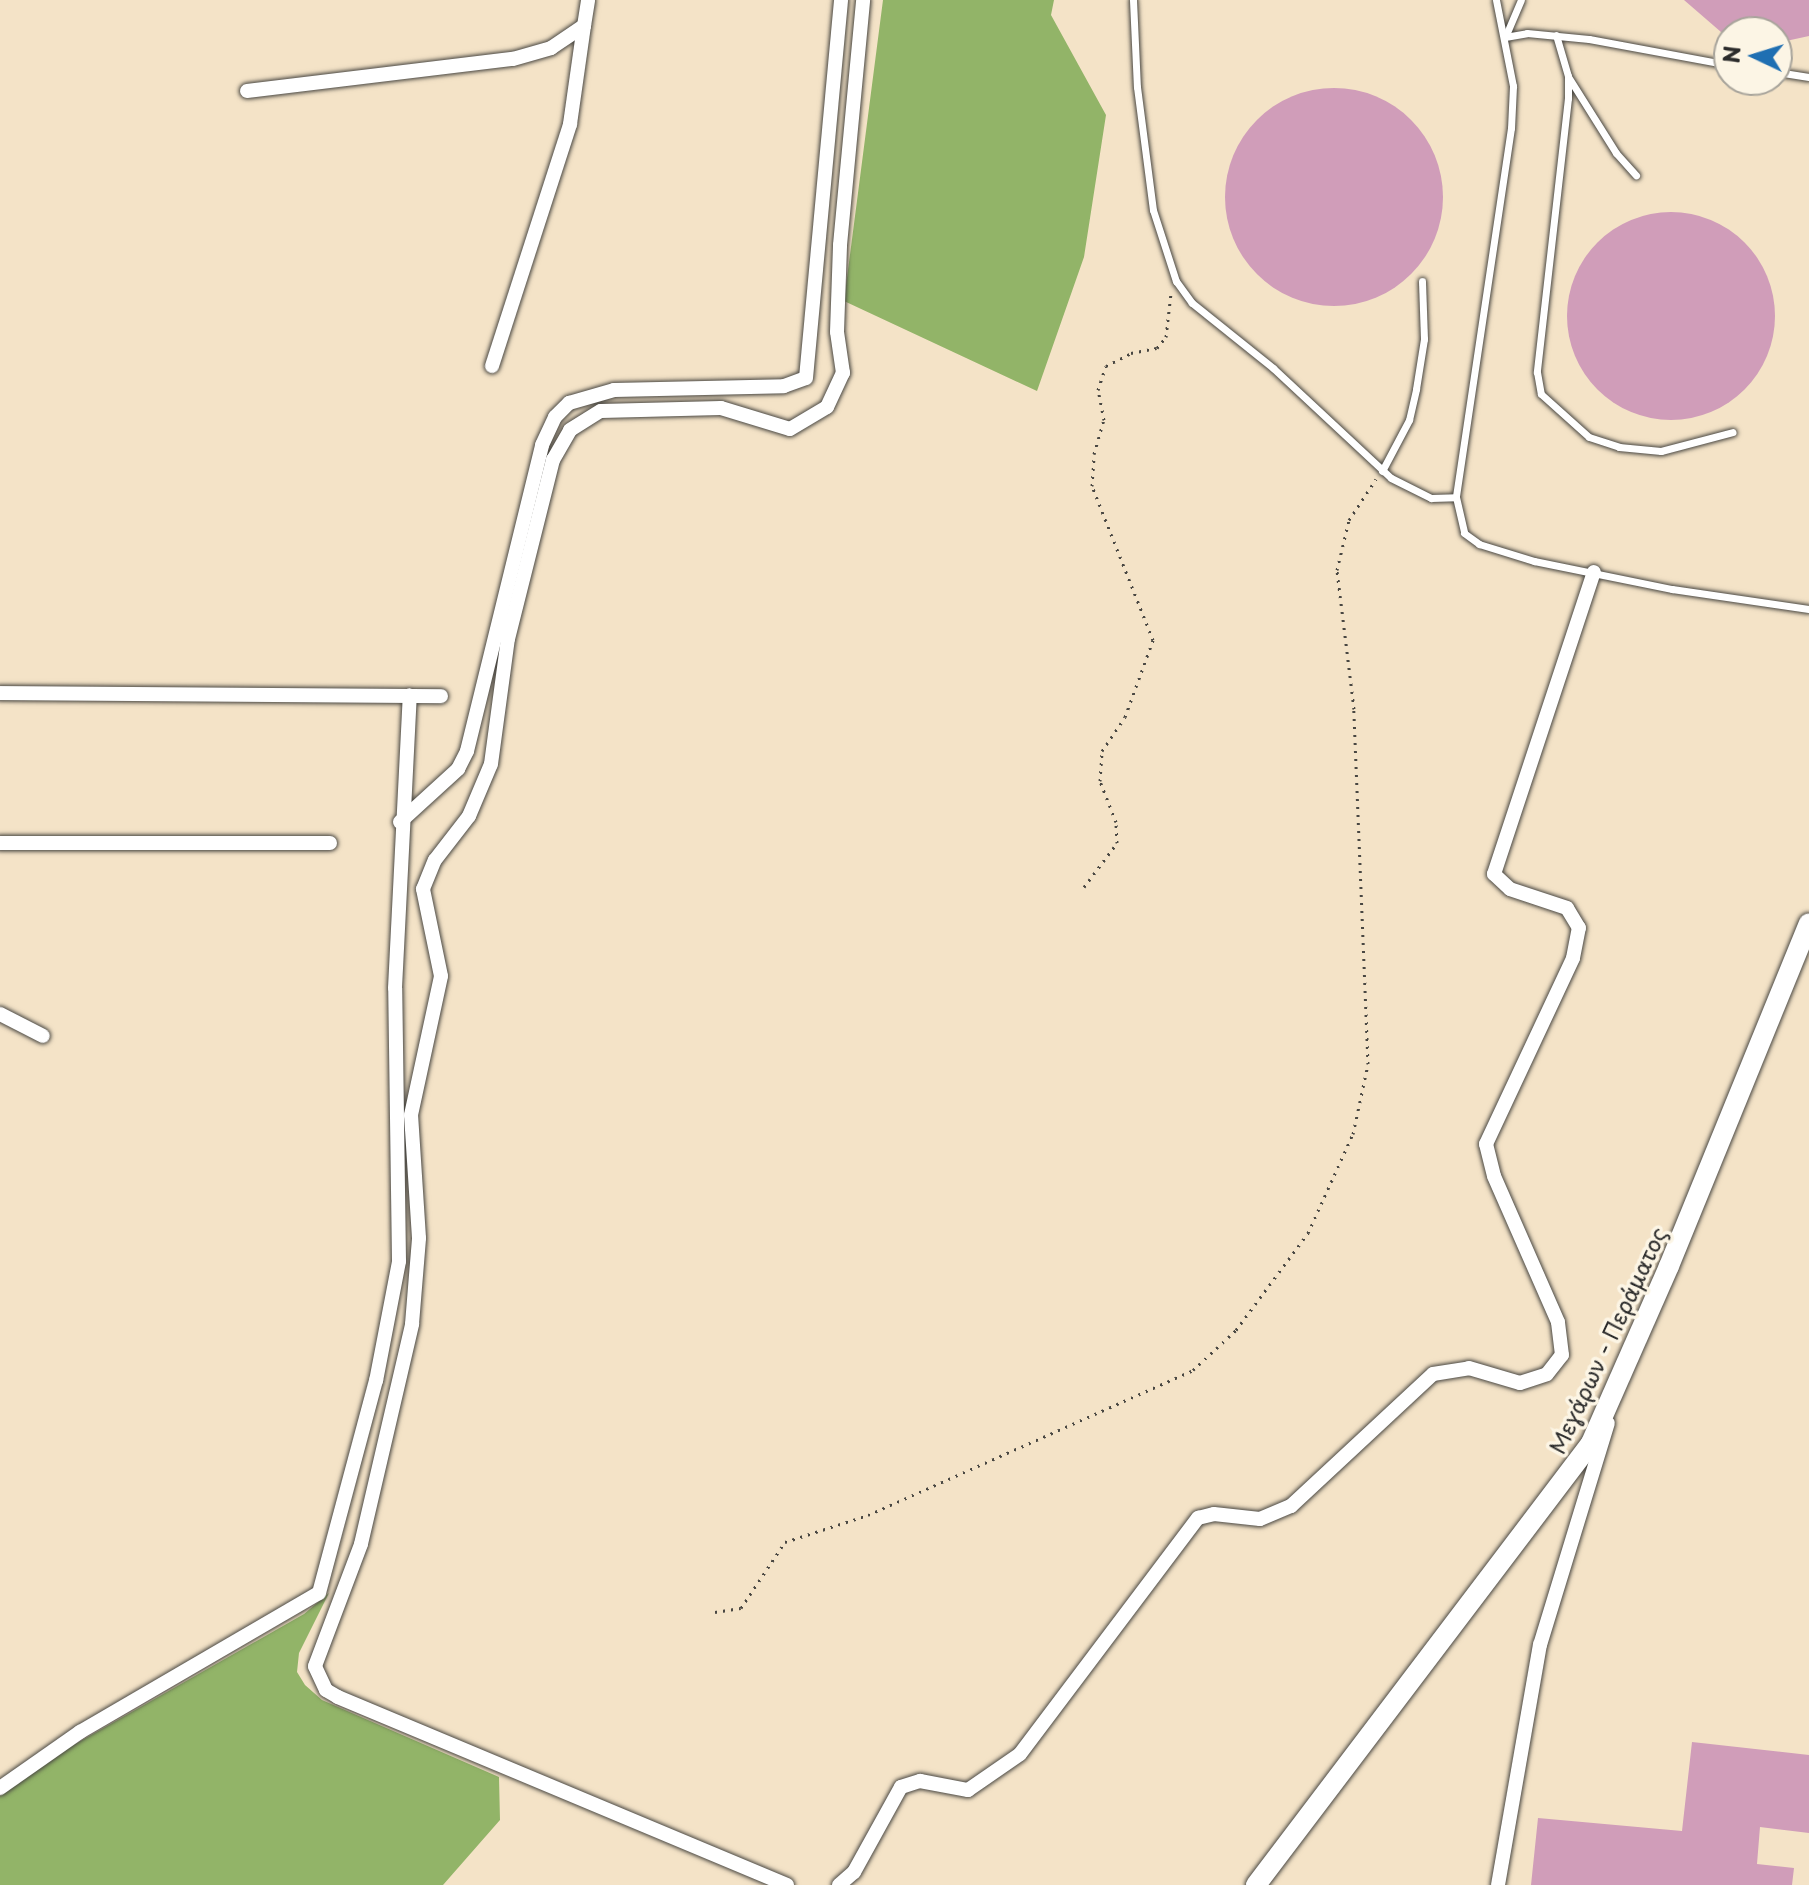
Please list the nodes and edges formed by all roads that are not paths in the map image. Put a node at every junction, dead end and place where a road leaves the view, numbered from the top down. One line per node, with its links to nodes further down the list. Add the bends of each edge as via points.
1 (588, 0): 7 (street)
2 (841, 0): 24 (street, via 806,378 784,386 614,390 569,403 555,417 542,445 467,751 458,769)
3 (863, 0): 32 (street, via 840,245 837,332 843,373 827,407 790,429 721,408 601,411 570,430 553,460 508,639 491,764 469,816 435,860 423,889 441,976 411,1115 419,1238 412,1324 361,1544 315,1666 326,1690 338,1697)
4 (1133, 0): 17 (lane, via 1137,87 1153,210 1176,281 1192,303 1273,368)
5 (1496, 0): 9 (lane)
6 (1521, 0): 9 (lane)
7 (584, 26): 12 (street, via 551,48 513,59); 15 (street, via 570,124)
8 (1556, 35): 9 (lane); 10 (lane); 11 (lane)
9 (1505, 37): 18 (lane, via 1513,86 1511,128)
10 (1713, 62)
11 (1568, 76): 13 (lane, via 1616,153); 16 (lane, via 1537,372 1541,394 1589,437 1619,447 1661,451)
12 (247, 91)
13 (1636, 175)
14 (1422, 281): 17 (lane, via 1424,339 1416,389 1409,420)
15 (492, 366)
16 (1733, 432)
17 (1382, 471): 18 (lane, via 1431,498)
18 (1456, 497): 19 (lane, via 1464,533 1479,544)
19 (1594, 572): 20 (lane); 33 (street, via 1494,874 1510,889 1567,908 1579,928 1573,958 1486,1144 1494,1176 1558,1322 1562,1355 1547,1374 1520,1383 1469,1368 1433,1374 1291,1506 1260,1519 1214,1514 1198,1518 1020,1754 968,1790 920,1781 901,1787 854,1872)
20 (1809, 609)
21 (0, 693): 22 (street)
22 (410, 695): 23 (street); 24 (street)
23 (441, 696)
24 (400, 822): 31 (street, via 394,1080 398,1275 376,1381 319,1593 80,1732)
25 (0, 843): 26 (street)
26 (330, 843)
27 (1809, 923): 30 (main road, Μεγάρων - Περάματος)
28 (0, 1014): 29 (street)
29 (43, 1036)
30 (1622, 1375): 34 (main road, Μεγάρων - Περάματος, via 1577,1466); 35 (street, via 1540,1645)
31 (0, 1788)
32 (787, 1885)
33 (839, 1885)
34 (1256, 1885)
35 (1498, 1885)

